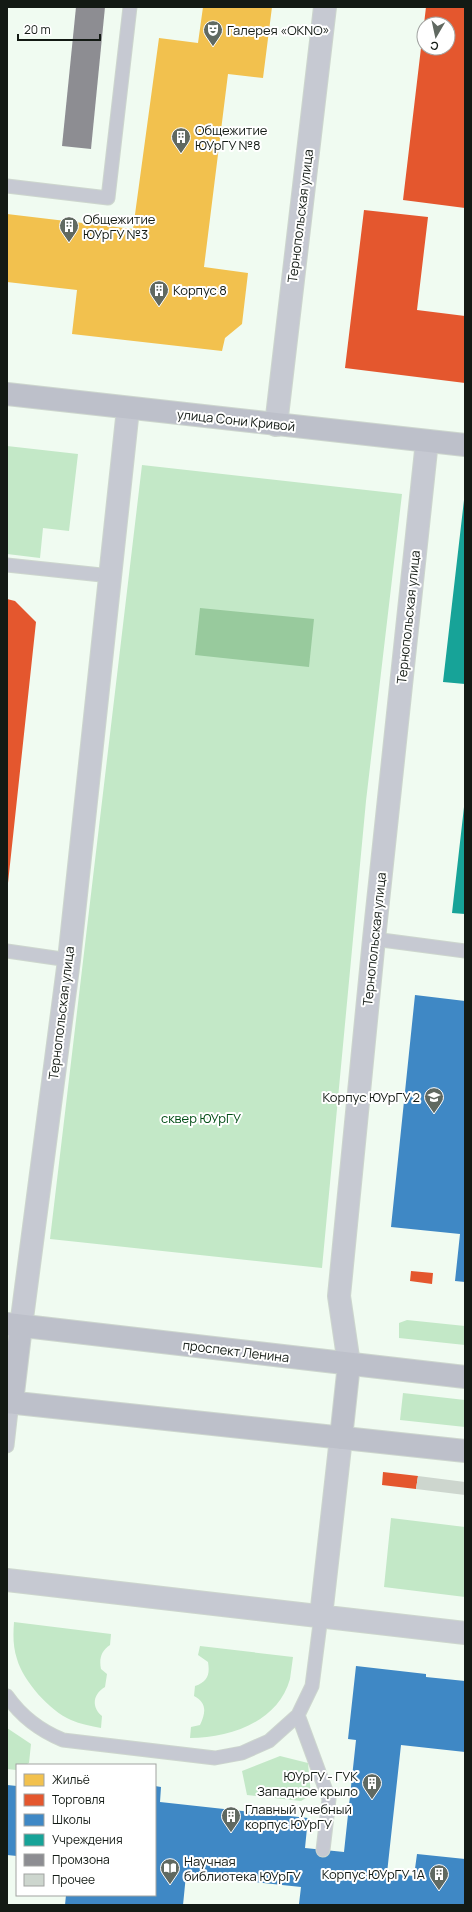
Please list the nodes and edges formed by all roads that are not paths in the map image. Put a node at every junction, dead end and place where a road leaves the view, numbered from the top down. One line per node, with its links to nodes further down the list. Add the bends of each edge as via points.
1 (130, 7): 3 (lane, via 108,198)
2 (325, 7): 6 (street, Тернопольская улица)
3 (7, 186)
4 (7, 394): 5 (main road, улица Сони Кривой)
5 (128, 409): 6 (main road, улица Сони Кривой); 10 (street, Тернопольская улица)
6 (276, 425): 7 (main road, улица Сони Кривой)
7 (427, 441): 8 (main road, улица Сони Кривой); 11 (street, Тернопольская улица)
8 (465, 445)
9 (7, 565): 10 (lane)
10 (111, 576): 14 (street, Тернопольская улица)
11 (374, 939): 13 (lane); 16 (street, Тернопольская улица, via 339,1296)
12 (7, 951): 14 (lane)
13 (465, 951)
14 (68, 960): 15 (street, Тернопольская улица)
15 (14, 1325): 16 (main road, проспект Ленина); 18 (main road, Тернопольская улица)
16 (349, 1364): 17 (main road, проспект Ленина); 19 (main road, Тернопольская улица)
17 (465, 1377)
18 (10, 1402): 19 (main road); 20 (lane)
19 (341, 1438): 21 (main road); 23 (street)
20 (7, 1446)
21 (465, 1451)
22 (7, 1580): 23 (street)
23 (321, 1616): 24 (street); 26 (lane, via 312,1686)
24 (465, 1633)
25 (7, 1696): 26 (lane, via 32,1723 47,1734 63,1740 215,1758 242,1754 269,1741)
26 (298, 1715): 27 (lane, via 328,1800)
27 (324, 1850)

